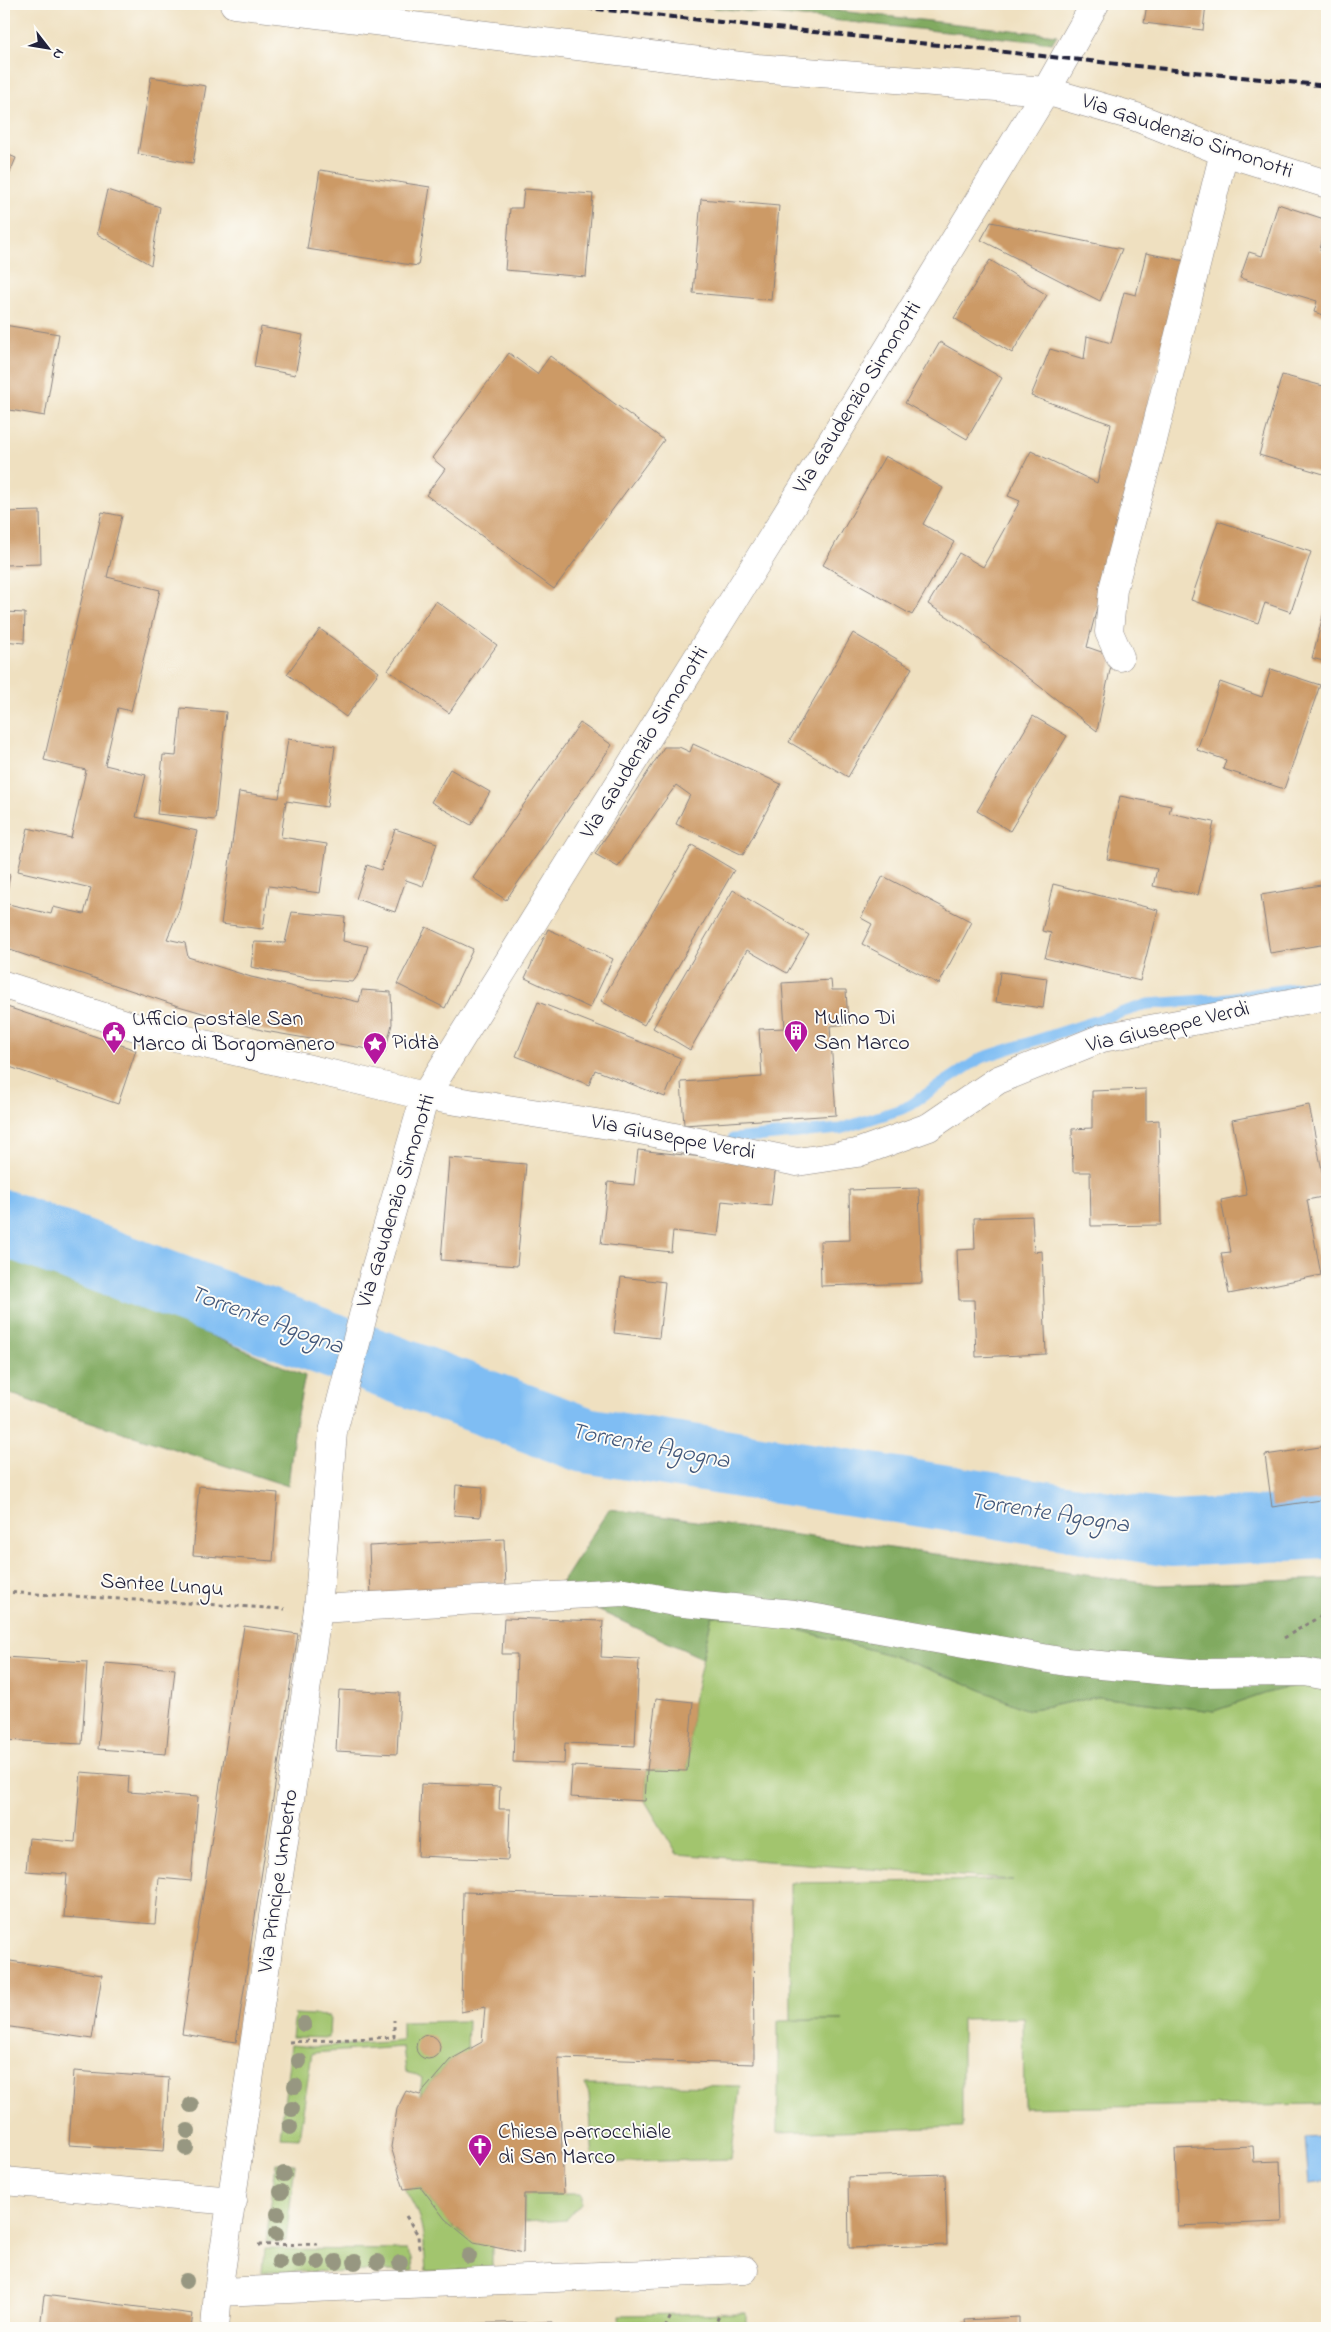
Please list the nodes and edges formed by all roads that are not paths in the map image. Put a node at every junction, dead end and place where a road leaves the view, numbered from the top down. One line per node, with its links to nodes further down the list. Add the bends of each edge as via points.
1 (234, 4): 3 (street, via 757,68)
2 (1095, 4): 3 (street, Via Gaudenzio Simonotti)
3 (1046, 91): 4 (street, Via Gaudenzio Simonotti, via 1136,117); 9 (street, Via Gaudenzio Simonotti)
4 (1224, 152): 5 (street, Via Gaudenzio Simonotti); 6 (street, via 1113,589 1109,632)
5 (1327, 184)
6 (1120, 657)
7 (4, 985): 9 (street, Via Giuseppe Verdi, via 145,1030)
8 (1327, 996): 9 (street, Via Giuseppe Verdi, via 1102,1038 998,1080 929,1127 857,1153 797,1162 640,1130)
9 (425, 1096): 10 (street, Via Gaudenzio Simonotti)
10 (333, 1432): 11 (street, Via Principe Umberto)
11 (318, 1609): 12 (street, via 624,1592 674,1602 794,1614 1066,1662 1192,1673 1305,1672); 14 (street, Via Principe Umberto)
12 (1327, 1676)
13 (4, 2181): 14 (street)
14 (233, 2201): 16 (street, Via Principe Umberto)
15 (744, 2270): 16 (street)
16 (218, 2292): 17 (street, Via Principe Umberto)
17 (215, 2328)

